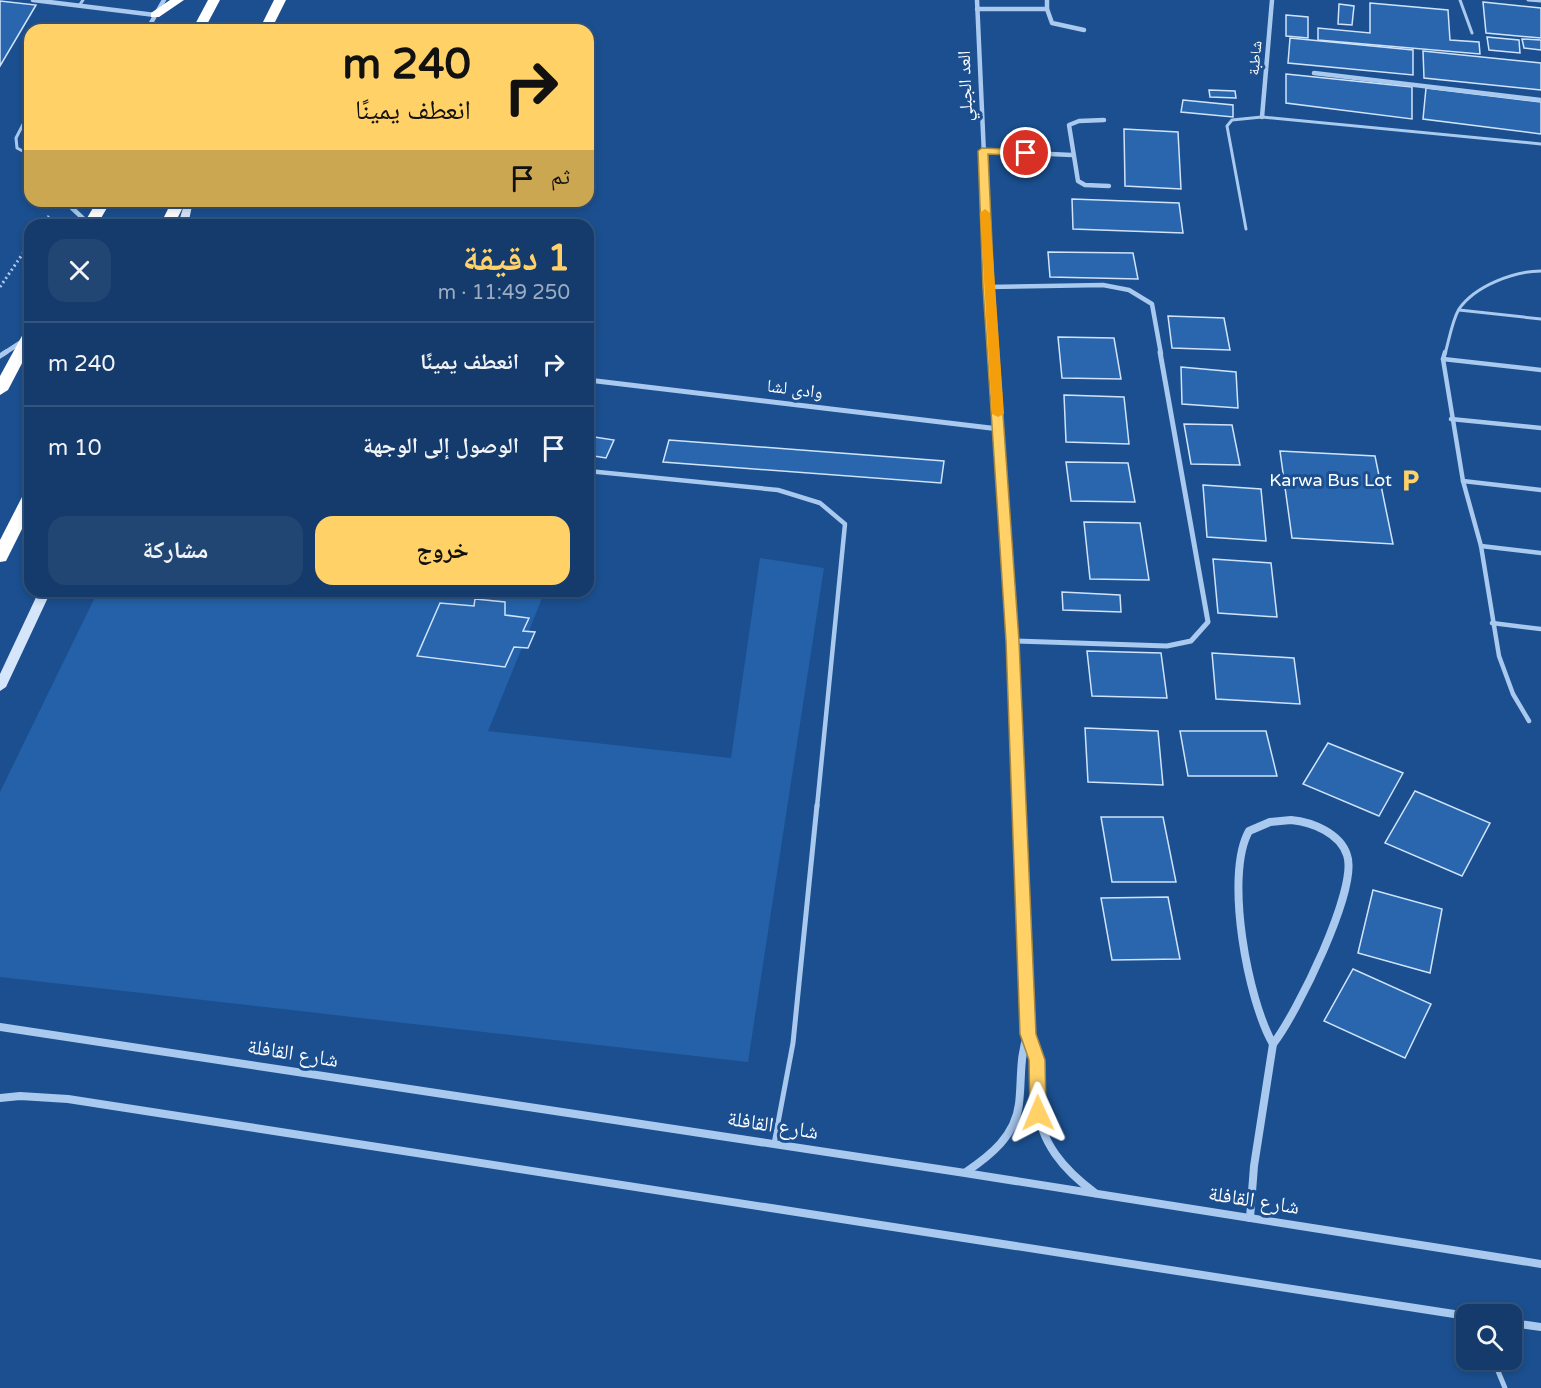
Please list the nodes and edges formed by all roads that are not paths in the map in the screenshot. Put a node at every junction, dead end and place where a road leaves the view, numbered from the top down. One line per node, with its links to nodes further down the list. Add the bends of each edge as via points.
1 (33, 0): 13 (street)
2 (83, 0): 13 (lane)
3 (164, 0): 16 (street)
4 (178, 0): 16 (highway)
5 (214, 0): 18 (highway)
6 (280, 0): 19 (highway)
7 (976, 0): 14 (street, العد الجبلي)
8 (1047, 0): 15 (street)
9 (1272, 0): 24 (street, شاطبة)
10 (1460, 0): 21 (lane)
11 (1528, 0): 12 (lane)
12 (1541, 1)
13 (79, 6): 16 (street)
14 (977, 9): 15 (street); 28 (street, العد الجبلي)
15 (1047, 9): 20 (street, via 1052,23)
16 (155, 15): 17 (street)
17 (150, 24)
18 (201, 24)
19 (268, 24)
20 (1084, 30)
21 (1472, 33)
22 (1314, 73): 23 (street)
23 (1541, 100)
24 (1262, 117): 27 (lane); 34 (lane, via 1232,120 1227,126)
25 (1104, 120): 30 (street, via 1069,125)
26 (24, 123): 29 (lane, via 16,138 17,148)
27 (1541, 144)
28 (982, 151): 30 (street); 36 (street, العد الجبلي)
29 (24, 152)
30 (1072, 155): 31 (street, via 1078,181)
31 (1108, 186)
32 (72, 207): 33 (street)
33 (84, 219)
34 (1246, 229)
35 (1541, 271): 37 (lane, via 1526,271 1478,290)
36 (988, 287): 48 (street, العد الجبلي); 59 (street, via 1103,285 1129,290 1152,304 1208,622 1191,641 1167,646)
37 (1459, 310): 38 (lane); 42 (lane)
38 (1541, 319)
39 (24, 339): 41 (street)
40 (24, 344): 45 (highway)
41 (0, 356)
42 (1443, 358): 43 (lane); 46 (lane)
43 (1541, 370)
44 (594, 381): 48 (street, وادى لشا)
45 (0, 390)
46 (1452, 419): 47 (lane); 50 (lane)
47 (1541, 428)
48 (999, 429): 59 (street, العد الجبلي)
49 (594, 472): 66 (lane, via 778,490 820,503 845,524 793,1043)
50 (1463, 481): 51 (lane); 53 (lane)
51 (1541, 490)
52 (24, 509): 55 (highway)
53 (1481, 546): 54 (lane); 57 (lane)
54 (1541, 553)
55 (0, 557)
56 (42, 597): 60 (main road)
57 (1492, 623): 58 (lane); 61 (lane, via 1513,694)
58 (1541, 629)
59 (1012, 641): 63 (street, العد الجبلي)
60 (0, 687)
61 (1529, 721)
62 (0, 1027): 66 (street, شارع القافلة)
63 (1028, 1034): 67 (street, العد الجبلي, via 1020,1059 1019,1105 1014,1125 993,1152); 68 (street, العد الجبلي, via 1037,1060 1038,1113 1044,1136 1072,1178)
64 (1273, 1044): 64 (street, via 1296,1010 1350,876 1348,854 1331,833 1303,820 1273,819 1250,830 1240,850 1239,912 1262,1024); 69 (street)
65 (0, 1098): 71 (street, via 20,1095 68,1099)
66 (774, 1144): 67 (street, شارع القافلة)
67 (965, 1173): 68 (street, شارع القافلة)
68 (1096, 1194): 69 (street, شارع القافلة)
69 (1250, 1218): 70 (street, شارع القافلة)
70 (1541, 1264)
71 (1456, 1315)
72 (1522, 1325): 73 (street)
73 (1541, 1328)
74 (1498, 1370): 75 (lane)
75 (1505, 1388)

